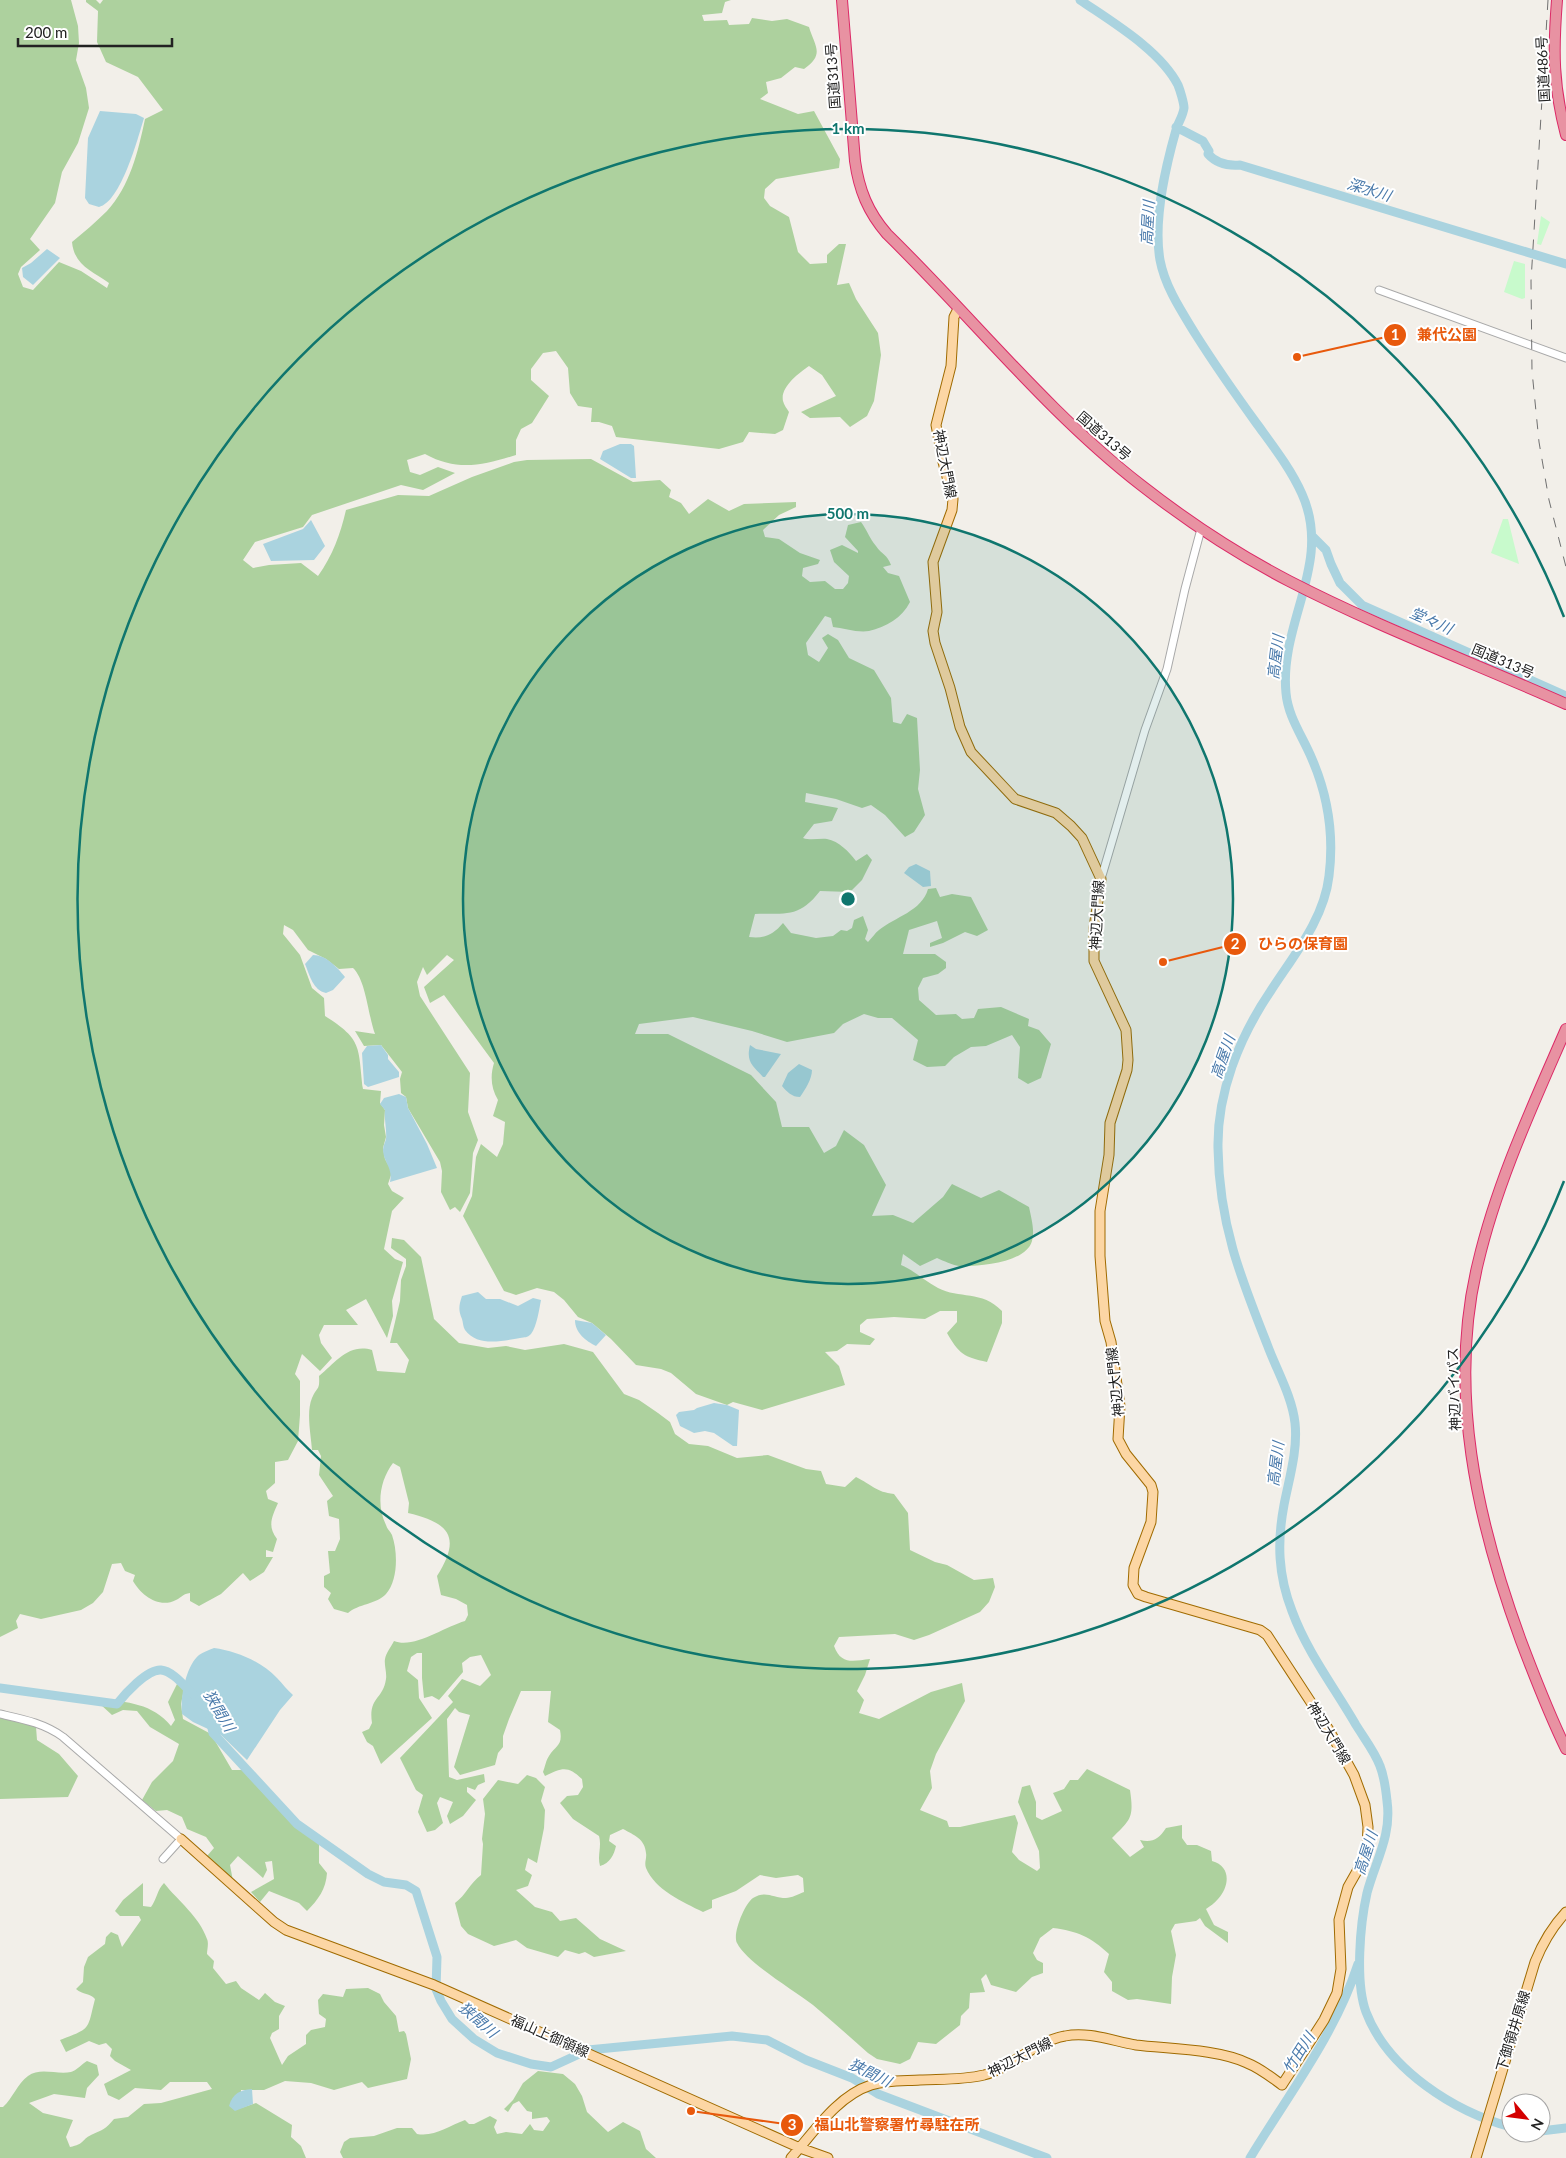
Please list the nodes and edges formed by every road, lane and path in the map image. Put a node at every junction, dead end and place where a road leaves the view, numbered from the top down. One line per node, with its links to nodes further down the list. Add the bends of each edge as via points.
1 (842, 0): 7 (highway, 国道313号, via 854,162 859,188 880,226)
2 (1557, 0): 5 (highway, 国道486号, via 1555,85)
3 (1562, 0): 4 (highway, 国道486号, via 1560,85)
4 (1566, 113)
5 (1566, 135)
6 (1379, 290): 8 (street)
7 (958, 309): 9 (highway, 国道313号, via 1065,419 1142,486); 11 (main road, 神辺大門線, via 954,317 951,366 936,425 953,499 933,562 937,612 933,631 935,644 971,752 1015,799 1056,814 1071,826 1082,838)
8 (1566, 358)
9 (1202, 529): 10 (highway, 国道313号, via 1322,597); 11 (street, via 1167,669 1145,730)
10 (1566, 704)
11 (1101, 879): 18 (main road, 神辺大門線, via 1094,928 1094,961 1126,1030 1128,1060 1110,1123 1109,1155 1100,1211 1105,1321 1120,1406 1118,1439 1153,1492 1151,1522 1134,1568 1132,1585 1138,1594 1146,1598 1260,1630 1267,1635 1329,1730 1360,1788 1368,1827 1368,1847 1348,1887 1340,1920 1341,1969 1337,1992 1324,2020 1282,2085 1248,2063 1222,2055 1074,2035 1054,2039 984,2075 872,2085 860,2089 846,2098)
12 (1566, 1029): 14 (highway, 神辺バイパス, via 1506,1172 1489,1224 1470,1303 1465,1374 1476,1487 1491,1553 1540,1693)
13 (0, 1714): 15 (street, via 51,1728)
14 (1566, 1749)
15 (181, 1839): 16 (street); 18 (main road, 福山上御領線, via 286,1930 436,1986)
16 (163, 1859)
17 (1566, 1912): 21 (main road, 下御領井原線, via 1552,1928 1535,1962)
18 (800, 2148): 19 (main road, 神辺大門線); 20 (main road, 福山上御領線)
19 (791, 2158)
20 (828, 2158)
21 (1476, 2158)

